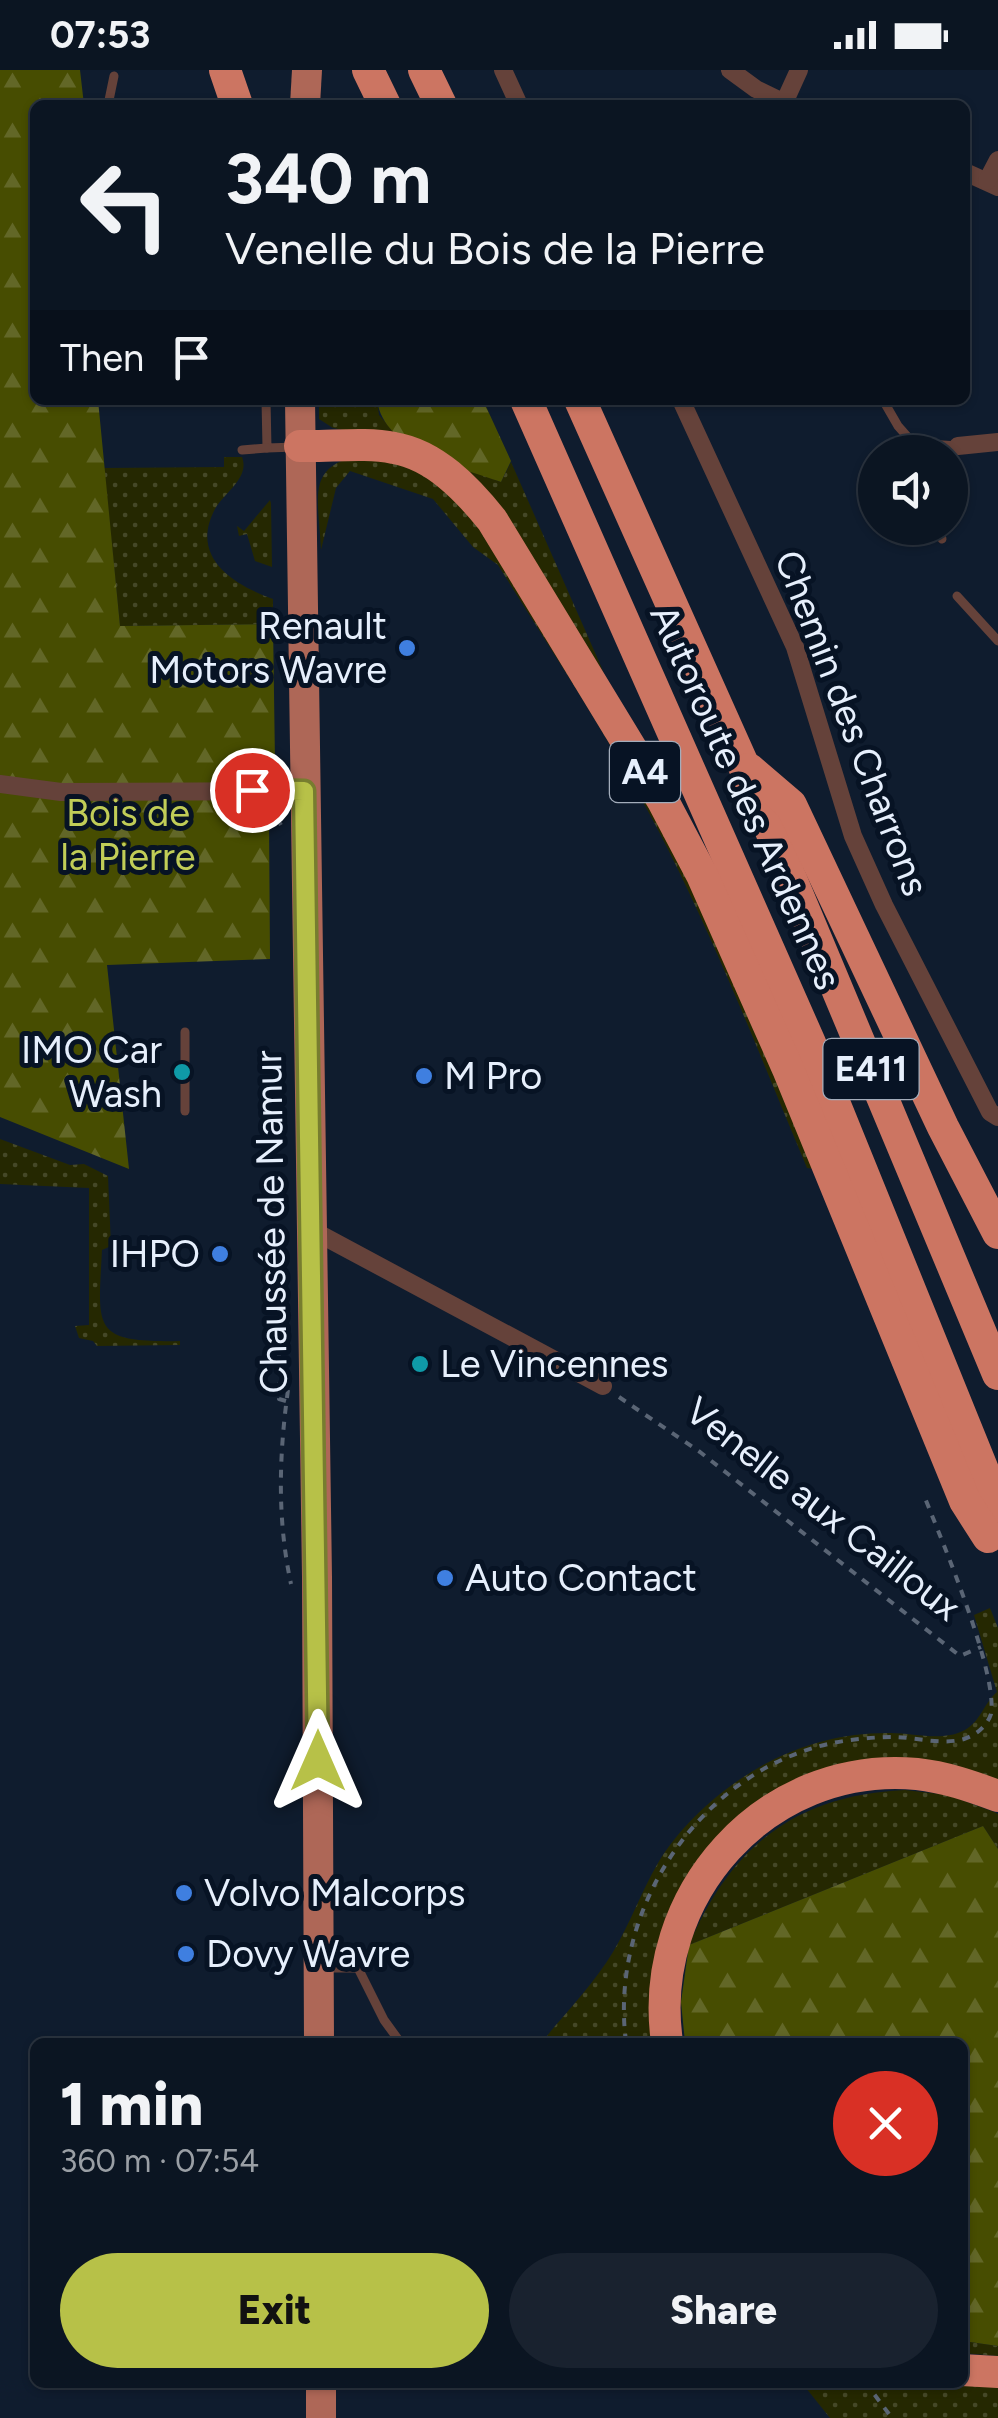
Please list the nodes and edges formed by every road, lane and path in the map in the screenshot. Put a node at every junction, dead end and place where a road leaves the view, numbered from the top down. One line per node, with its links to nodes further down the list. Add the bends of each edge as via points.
1 (307, 70): 9 (main road)
2 (368, 70): 10 (highway)
3 (424, 70): 11 (highway)
4 (503, 70): 12 (street)
5 (730, 70): 13 (street)
6 (799, 70): 14 (street)
7 (114, 76): 8 (lane)
8 (109, 100)
9 (305, 100)
10 (383, 100)
11 (439, 100)
12 (517, 100)
13 (778, 100)
14 (788, 100)
15 (998, 160): 16 (street)
16 (992, 184)
17 (266, 405): 26 (lane)
18 (300, 405): 25 (main road, Chaussée de Namur)
19 (528, 405): 45 (highway, Autoroute des Ardennes / E411, via 810,1043)
20 (582, 405): 31 (highway, Autoroute des Ardennes / E411)
21 (683, 405): 36 (street, Chemin des Charrons, via 795,647 853,836)
22 (885, 405): 23 (lane)
23 (906, 435)
24 (998, 442): 28 (street)
25 (300, 446): 26 (lane); 33 (main road, Chaussée de Namur); 45 (highway, A4, via 395,448 462,484 492,520 702,875 965,1501)
26 (267, 448): 27 (lane)
27 (242, 450)
28 (968, 450)
29 (957, 596): 30 (lane)
30 (998, 641)
31 (744, 764): 38 (highway, via 791,805); 40 (highway, Autoroute des Ardennes / E411)
32 (0, 784): 33 (street, via 61,792)
33 (304, 791): 37 (main road, Chaussée de Namur)
34 (185, 1032): 35 (lane)
35 (186, 1111)
36 (998, 1118)
37 (312, 1230): 41 (street); 50 (main road, Chaussée de Namur)
38 (998, 1233)
39 (290, 1334): 42 (path, via 279,1338 279,1399)
40 (998, 1374)
41 (602, 1386): 48 (path, Venelle aux Cailloux, via 700,1452 960,1656)
42 (287, 1398): 43 (path); 46 (path, via 282,1533)
43 (290, 1426)
44 (925, 1498): 47 (path)
45 (995, 1536)
46 (290, 1578)
47 (967, 1604)
48 (981, 1647)
49 (998, 1796): 53 (highway, via 915,1774 868,1775 816,1788 771,1810 705,1872 686,1908 664,1978)
50 (319, 1968): 51 (main road, Chaussée de Namur); 52 (lane, via 358,1968)
51 (320, 2038)
52 (397, 2038)
53 (667, 2038)
54 (968, 2370): 55 (highway)
55 (998, 2372)
56 (321, 2388): 58 (main road)
57 (869, 2388): 59 (path)
58 (321, 2418)
59 (892, 2418)

